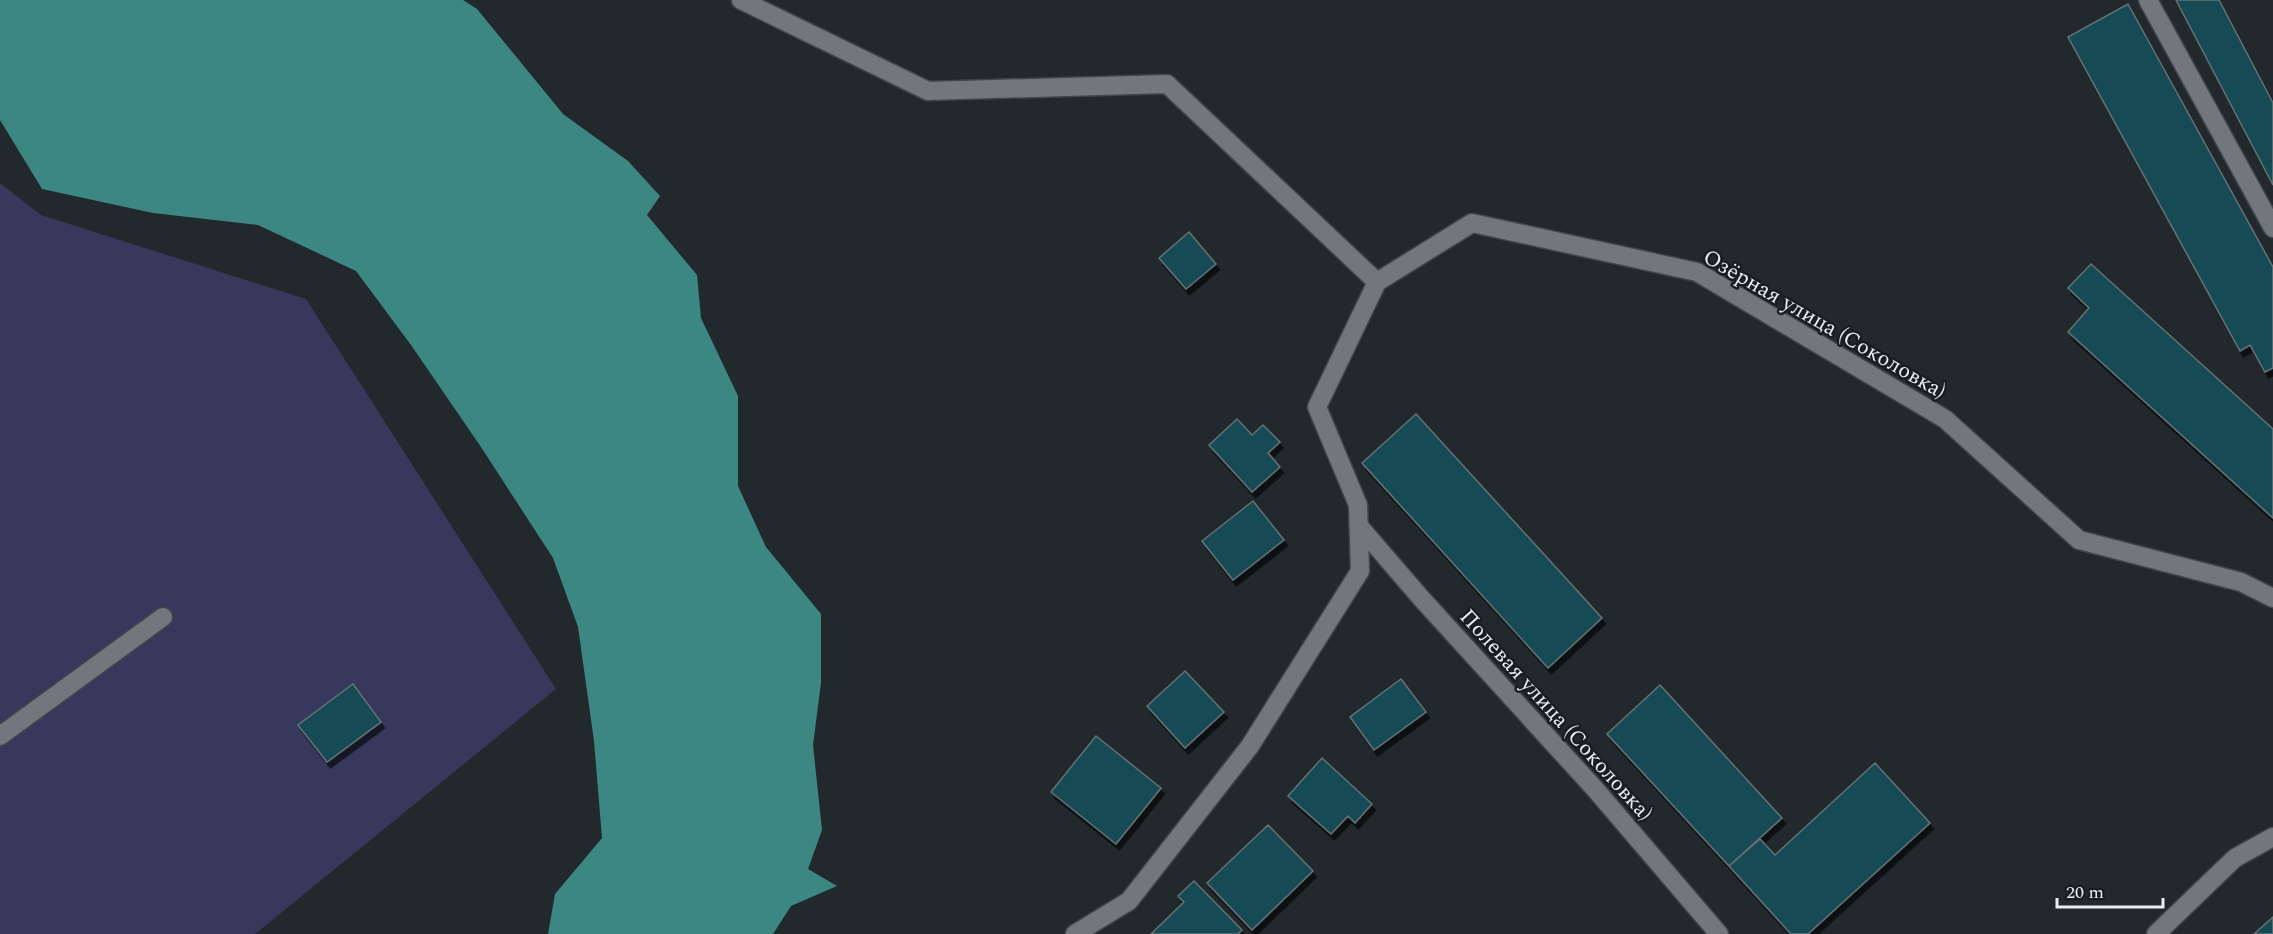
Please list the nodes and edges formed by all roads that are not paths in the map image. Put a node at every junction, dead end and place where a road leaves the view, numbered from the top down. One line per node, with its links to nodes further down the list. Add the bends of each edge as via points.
1 (741, 0): 4 (street, via 928,91 1167,84)
2 (2148, 0): 3 (street)
3 (2273, 228)
4 (1377, 282): 5 (street, via 1317,406 1358,505); 6 (street, Озёрная улица (Соколовка), via 1472,223 1697,272 1945,419 2079,540 2241,582)
5 (1359, 526): 10 (street, via 1360,571 1250,746 1129,901); 11 (street, Полевая улица (Соколовка))
6 (2273, 598)
7 (164, 617): 8 (street)
8 (0, 736)
9 (2273, 837): 12 (street, via 2235,858)
10 (1075, 934)
11 (1719, 934)
12 (2156, 934)

